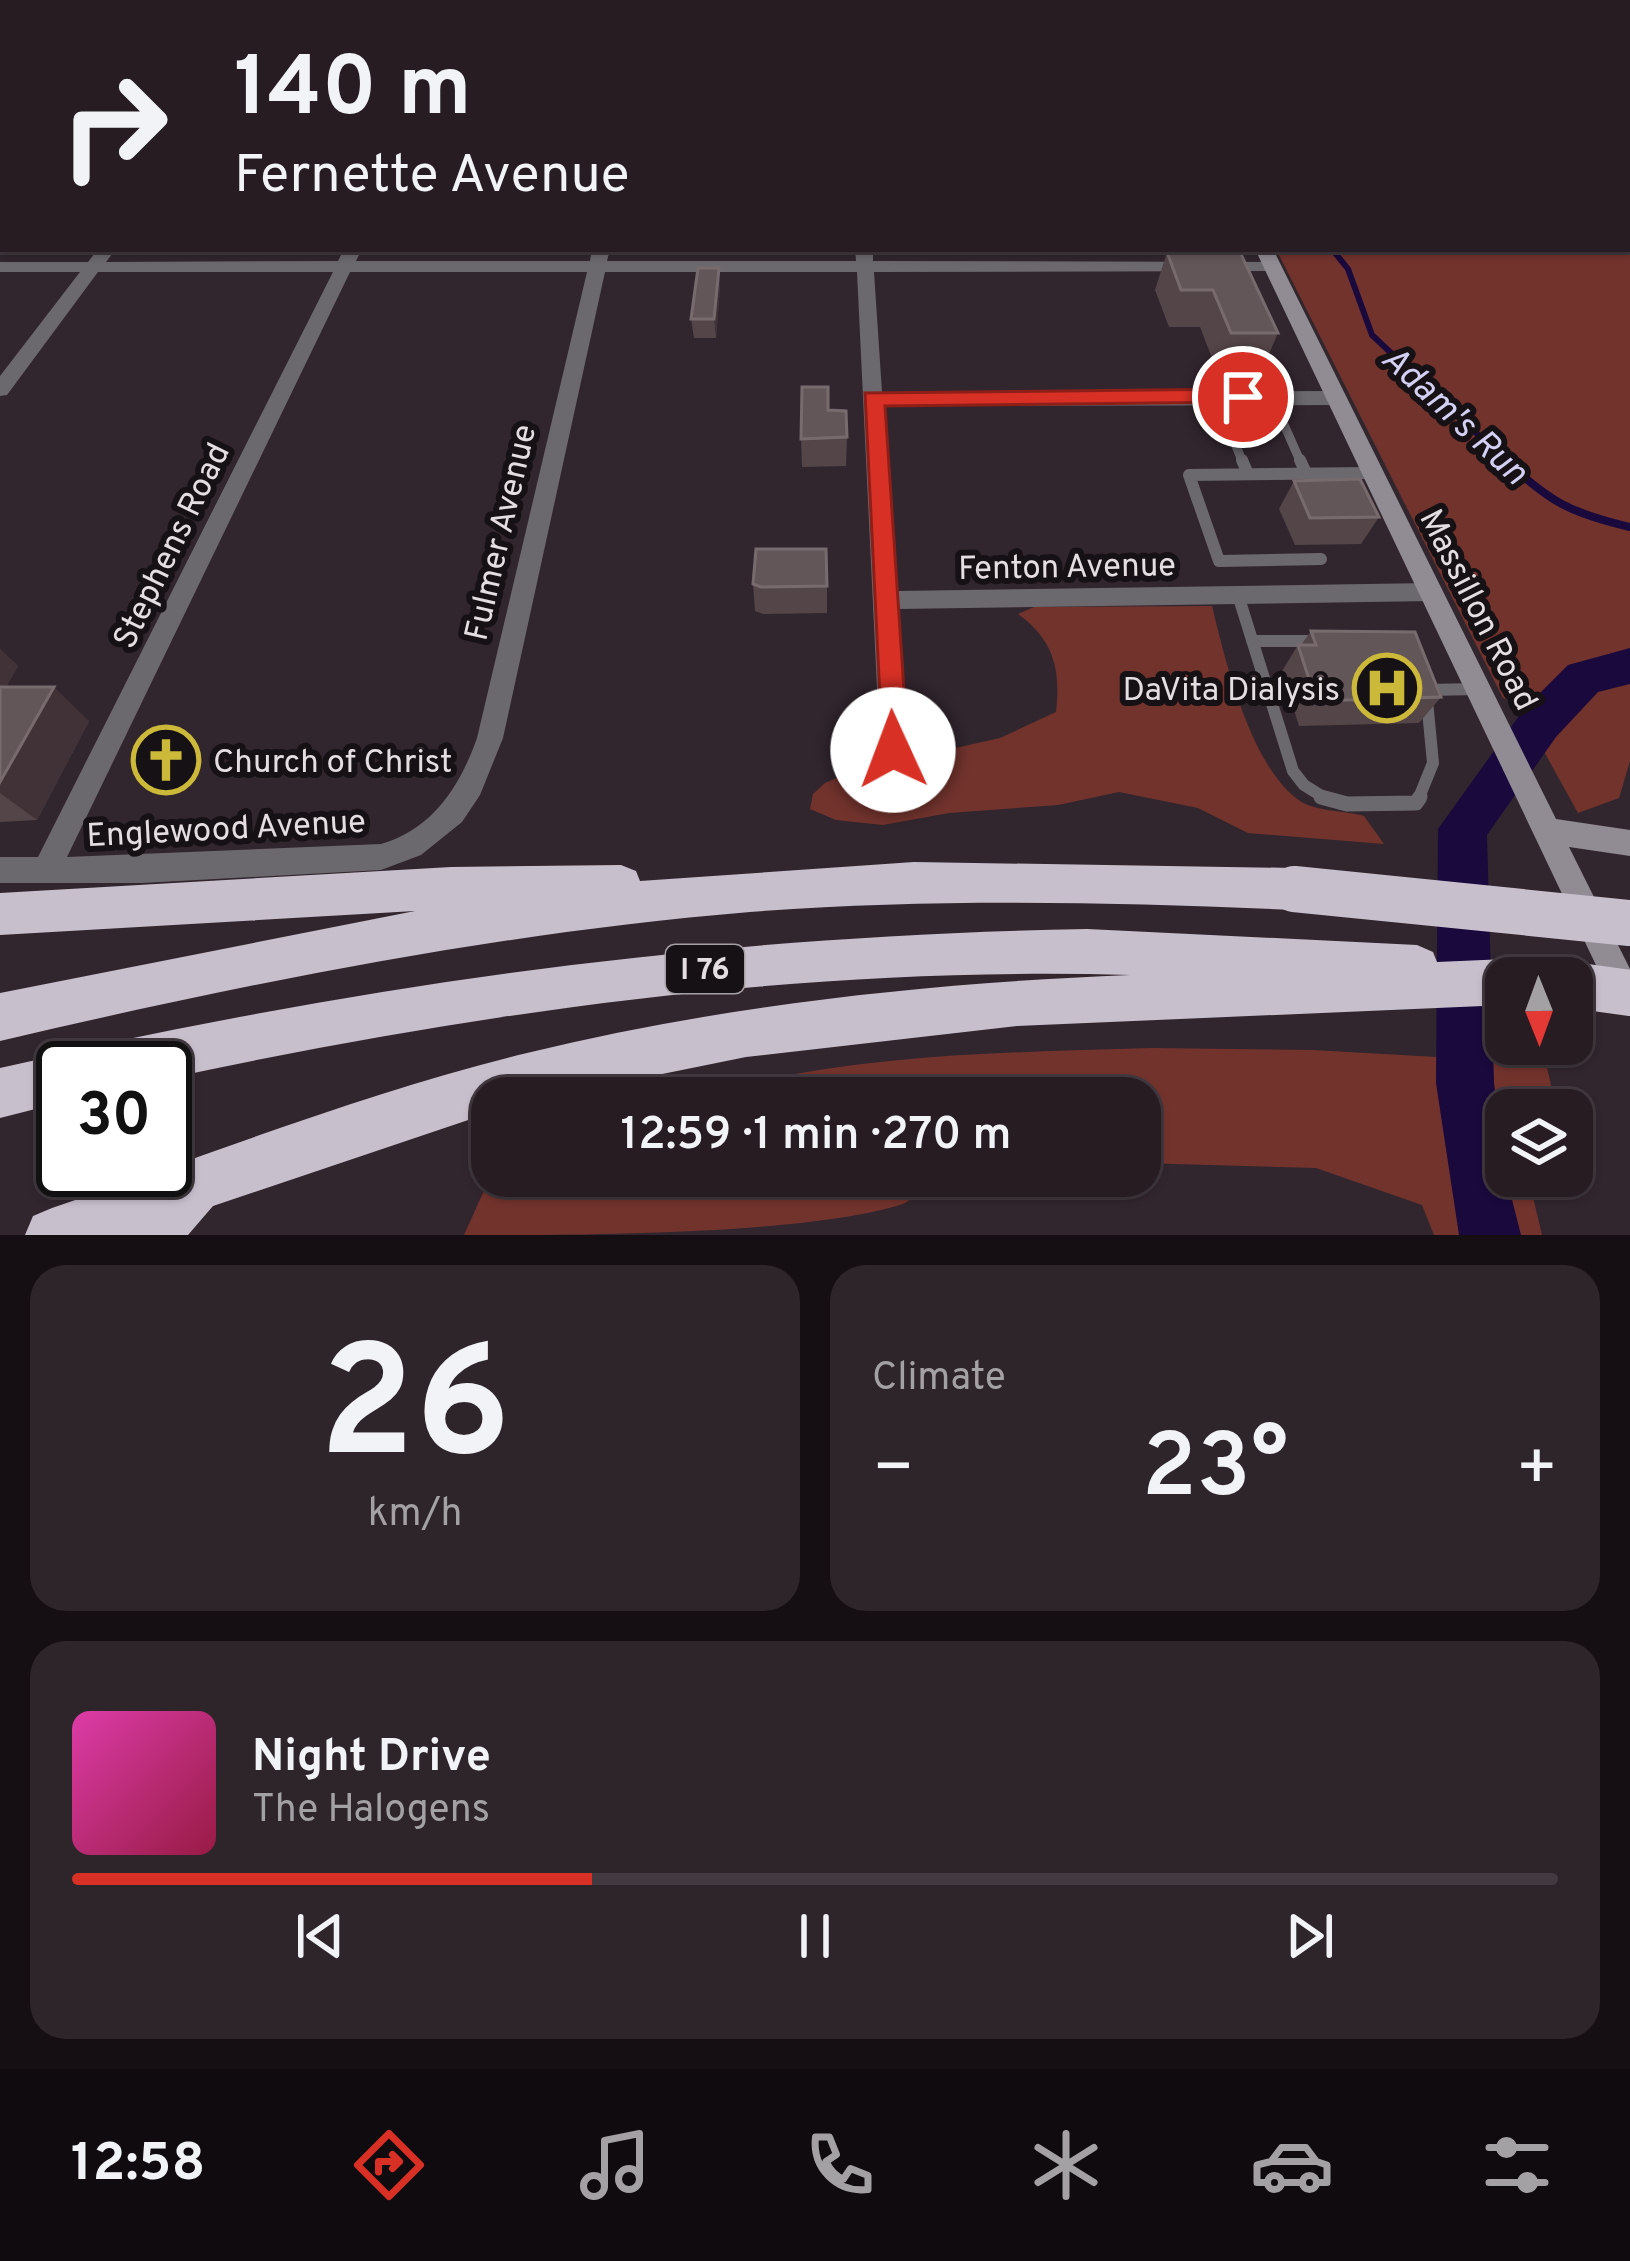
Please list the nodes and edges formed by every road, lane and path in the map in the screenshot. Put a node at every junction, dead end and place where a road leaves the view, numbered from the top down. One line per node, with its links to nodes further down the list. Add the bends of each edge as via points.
1 (104, 252): 7 (street)
2 (1268, 257): 5 (street); 10 (street, Massillon Road)
3 (349, 258): 4 (street); 7 (street); 28 (street, Stephens Road)
4 (598, 258): 5 (street); 24 (street, Fulmer Avenue, via 490,738 469,793)
5 (864, 258): 11 (street)
6 (0, 267): 7 (street)
7 (92, 267): 8 (street)
8 (0, 390)
9 (1216, 397): 10 (street); 11 (street); 15 (lane)
10 (1337, 398): 14 (street, Massillon Road)
11 (873, 399): 19 (street)
12 (1282, 420): 13 (lane)
13 (1306, 473): 14 (lane); 15 (lane)
14 (1372, 473): 17 (street, Massillon Road)
15 (1248, 474): 16 (lane, via 1190,475 1219,561)
16 (1321, 560)
17 (1431, 592): 18 (street, Fenton Avenue); 22 (street, Massillon Road)
18 (1244, 595): 19 (street, Fenton Avenue); 20 (lane)
19 (886, 600): 23 (street)
20 (1252, 641): 21 (lane); 22 (lane, via 1303,790 1339,805 1416,803 1436,731 1426,689)
21 (1333, 641)
22 (1484, 697): 25 (street, Massillon Road)
23 (893, 750)
24 (446, 821): 28 (street, Englewood Avenue, via 410,847 367,859)
25 (1547, 831): 26 (street); 36 (street, Massillon Road)
26 (1630, 843)
27 (0, 870): 28 (street, Englewood Avenue)
28 (46, 871)
29 (733, 894): 30 (highway, via 544,884); 31 (highway, I 76, bridge, via 1007,880 1294,889); 37 (highway, I 76, via 334,945)
30 (0, 914)
31 (1630, 923)
32 (1318, 976): 33 (highway, I 76); 34 (highway); 38 (highway, I 76, via 964,953 712,968 451,999); 41 (highway, via 746,1033 527,1077)
33 (1485, 978)
34 (1485, 981)
35 (1593, 990): 36 (highway, bridge)
36 (1630, 998)
37 (0, 1018)
38 (192, 1051)
39 (36, 1084): 40 (highway)
40 (0, 1093)
41 (199, 1183): 42 (highway); 43 (highway)
42 (52, 1235)
43 (153, 1235)

